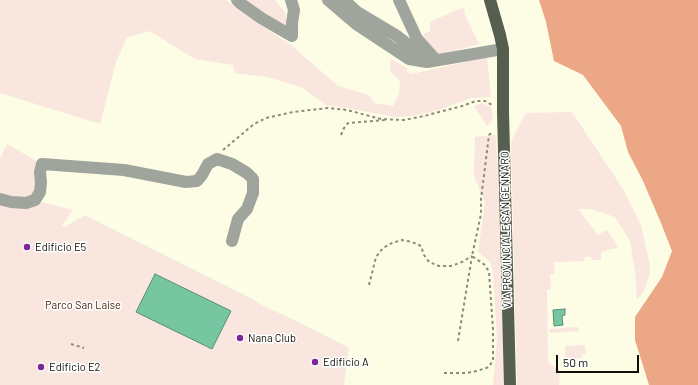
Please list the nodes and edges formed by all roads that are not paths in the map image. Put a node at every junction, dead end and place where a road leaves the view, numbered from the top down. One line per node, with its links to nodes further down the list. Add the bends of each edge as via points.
1 (237, 0): 6 (street, via 292,36)
2 (328, 0): 8 (street, via 356,24 401,54 410,59)
3 (344, 0): 8 (street, via 357,12)
4 (399, 0): 8 (street, via 417,39)
5 (490, 0): 7 (main road, VIA PROVINCIALE SAN GENNARO)
6 (293, 5)
7 (502, 49): 8 (street); 11 (main road, VIA PROVINCIALE SAN GENNARO)
8 (431, 61)
9 (0, 199): 10 (street, via 26,203 35,200 42,182 42,164 124,170 186,182 197,181 208,164 217,159 232,164 253,179 253,193 247,209 238,219)
10 (232, 241)
11 (510, 385)

